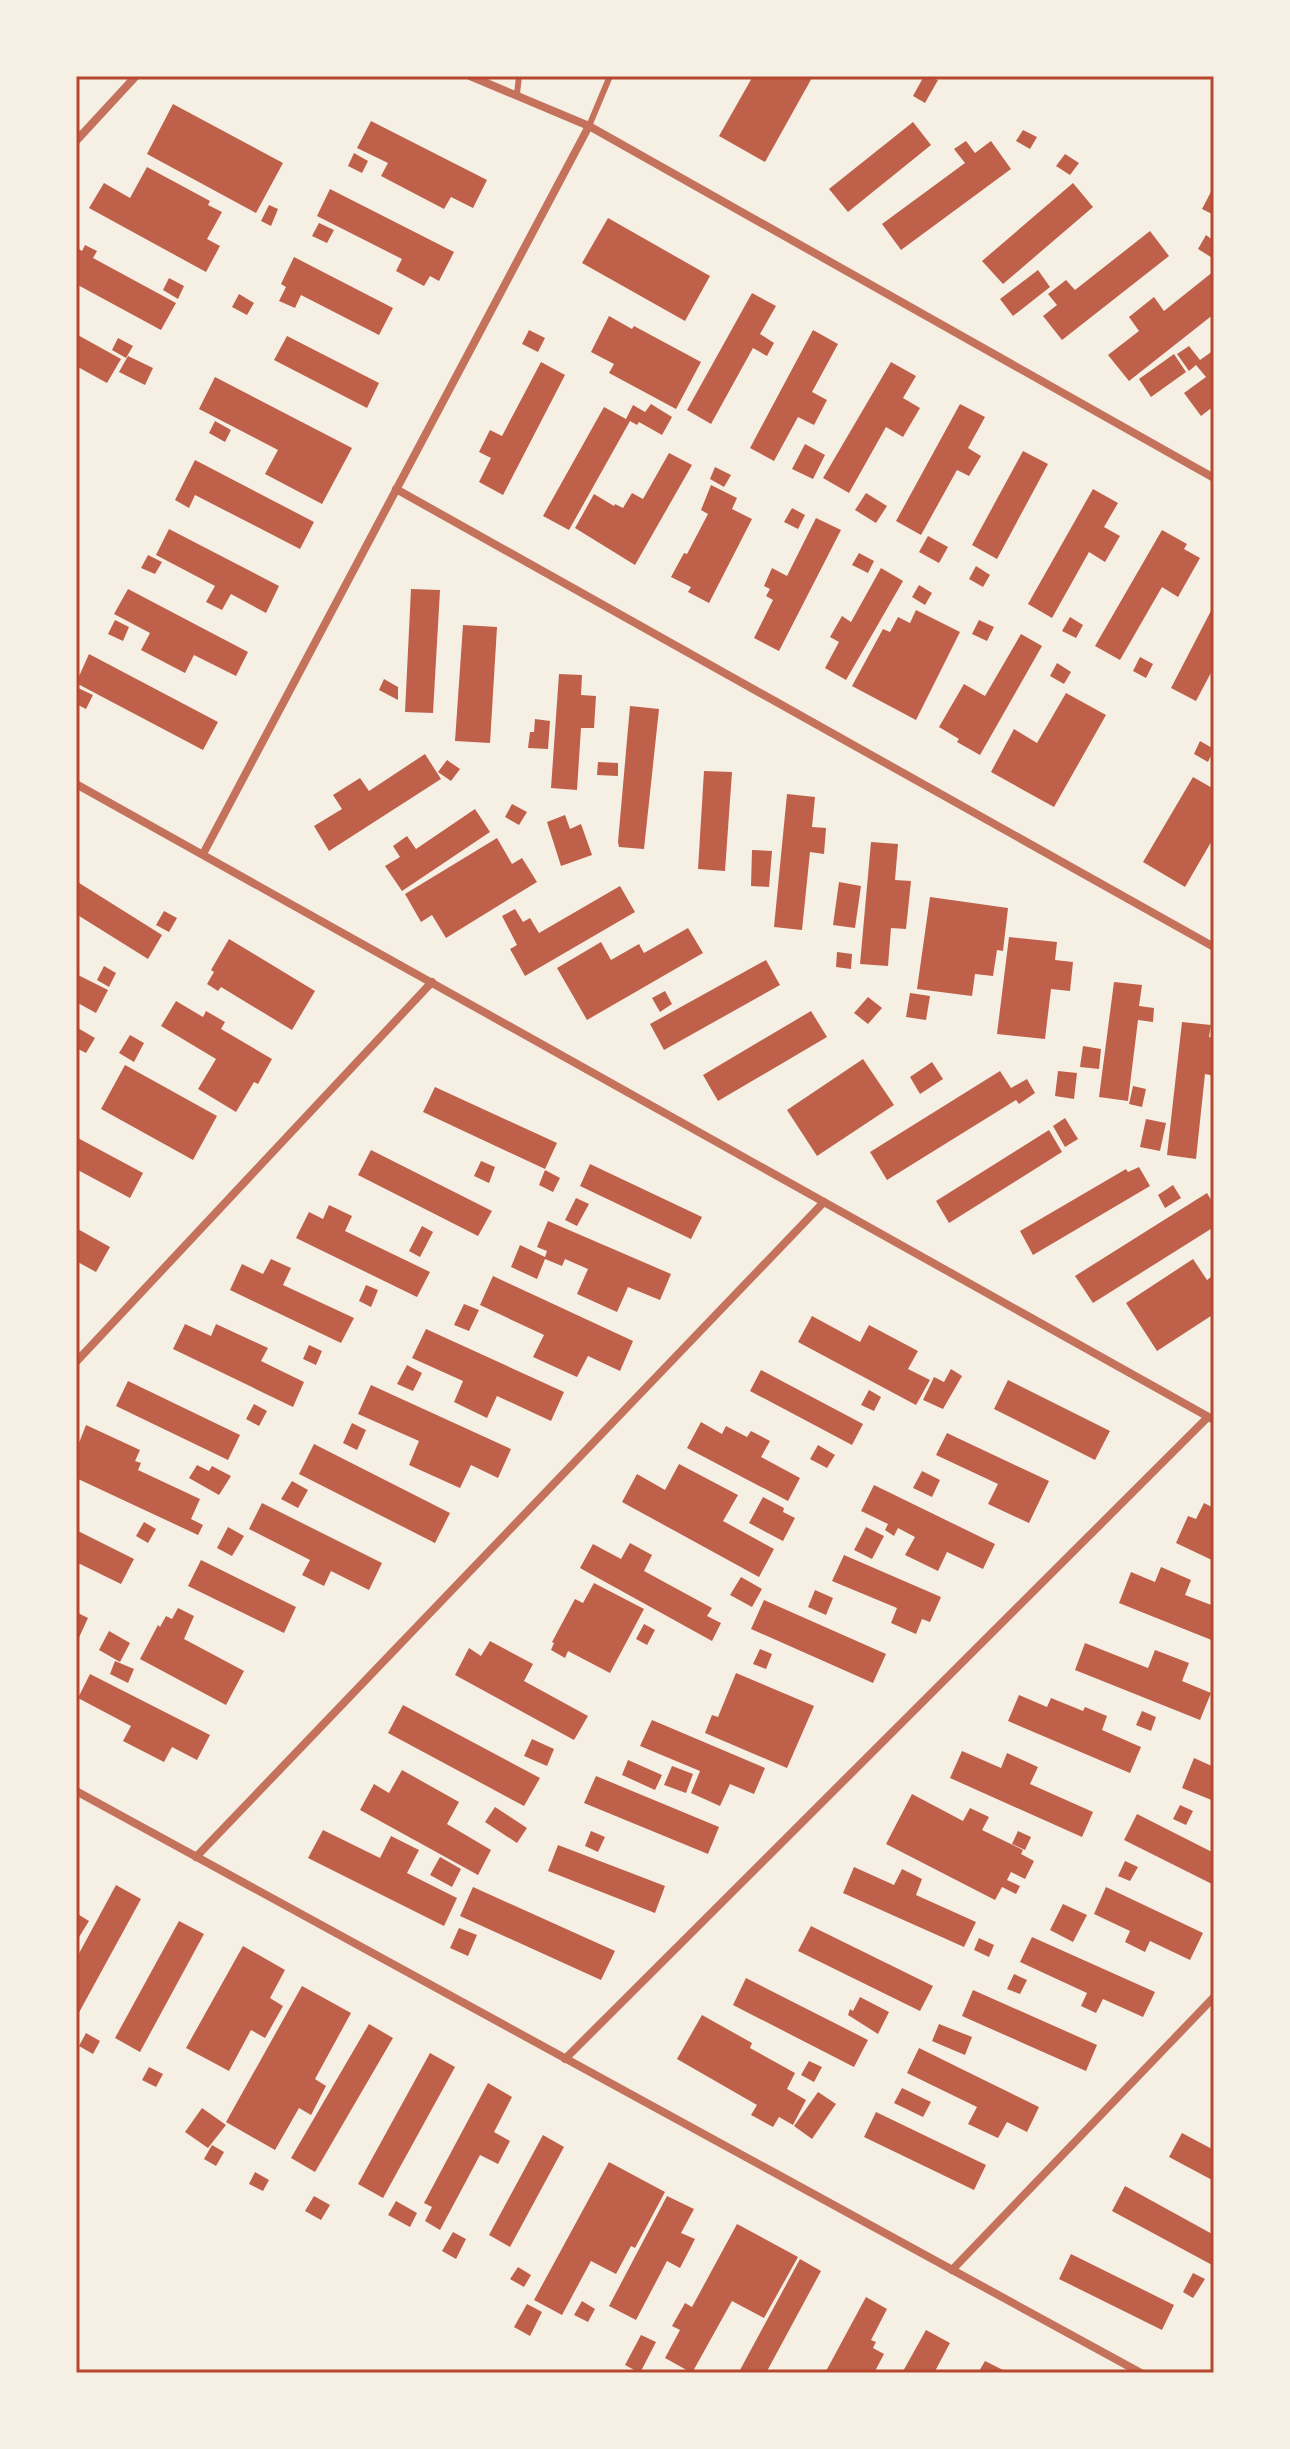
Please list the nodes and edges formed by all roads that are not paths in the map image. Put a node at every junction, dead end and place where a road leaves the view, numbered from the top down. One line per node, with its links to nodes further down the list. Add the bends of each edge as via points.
1 (136, 76): 7 (street)
2 (470, 76): 5 (street)
3 (519, 76): 5 (lane)
4 (610, 76): 6 (lane)
5 (517, 94): 6 (street)
6 (589, 126): 8 (street); 9 (street)
7 (76, 141)
8 (1214, 478)
9 (396, 489): 11 (street); 12 (street)
10 (76, 784): 11 (street)
11 (203, 854): 13 (street)
12 (1214, 947)
13 (432, 982): 14 (street); 15 (street)
14 (824, 1202): 16 (street); 18 (street)
15 (76, 1362)
16 (1211, 1419): 20 (street)
17 (76, 1791): 18 (street)
18 (196, 1857): 20 (street)
19 (1214, 1997): 21 (street)
20 (565, 2059): 21 (street)
21 (952, 2270): 22 (street)
22 (1141, 2373)

